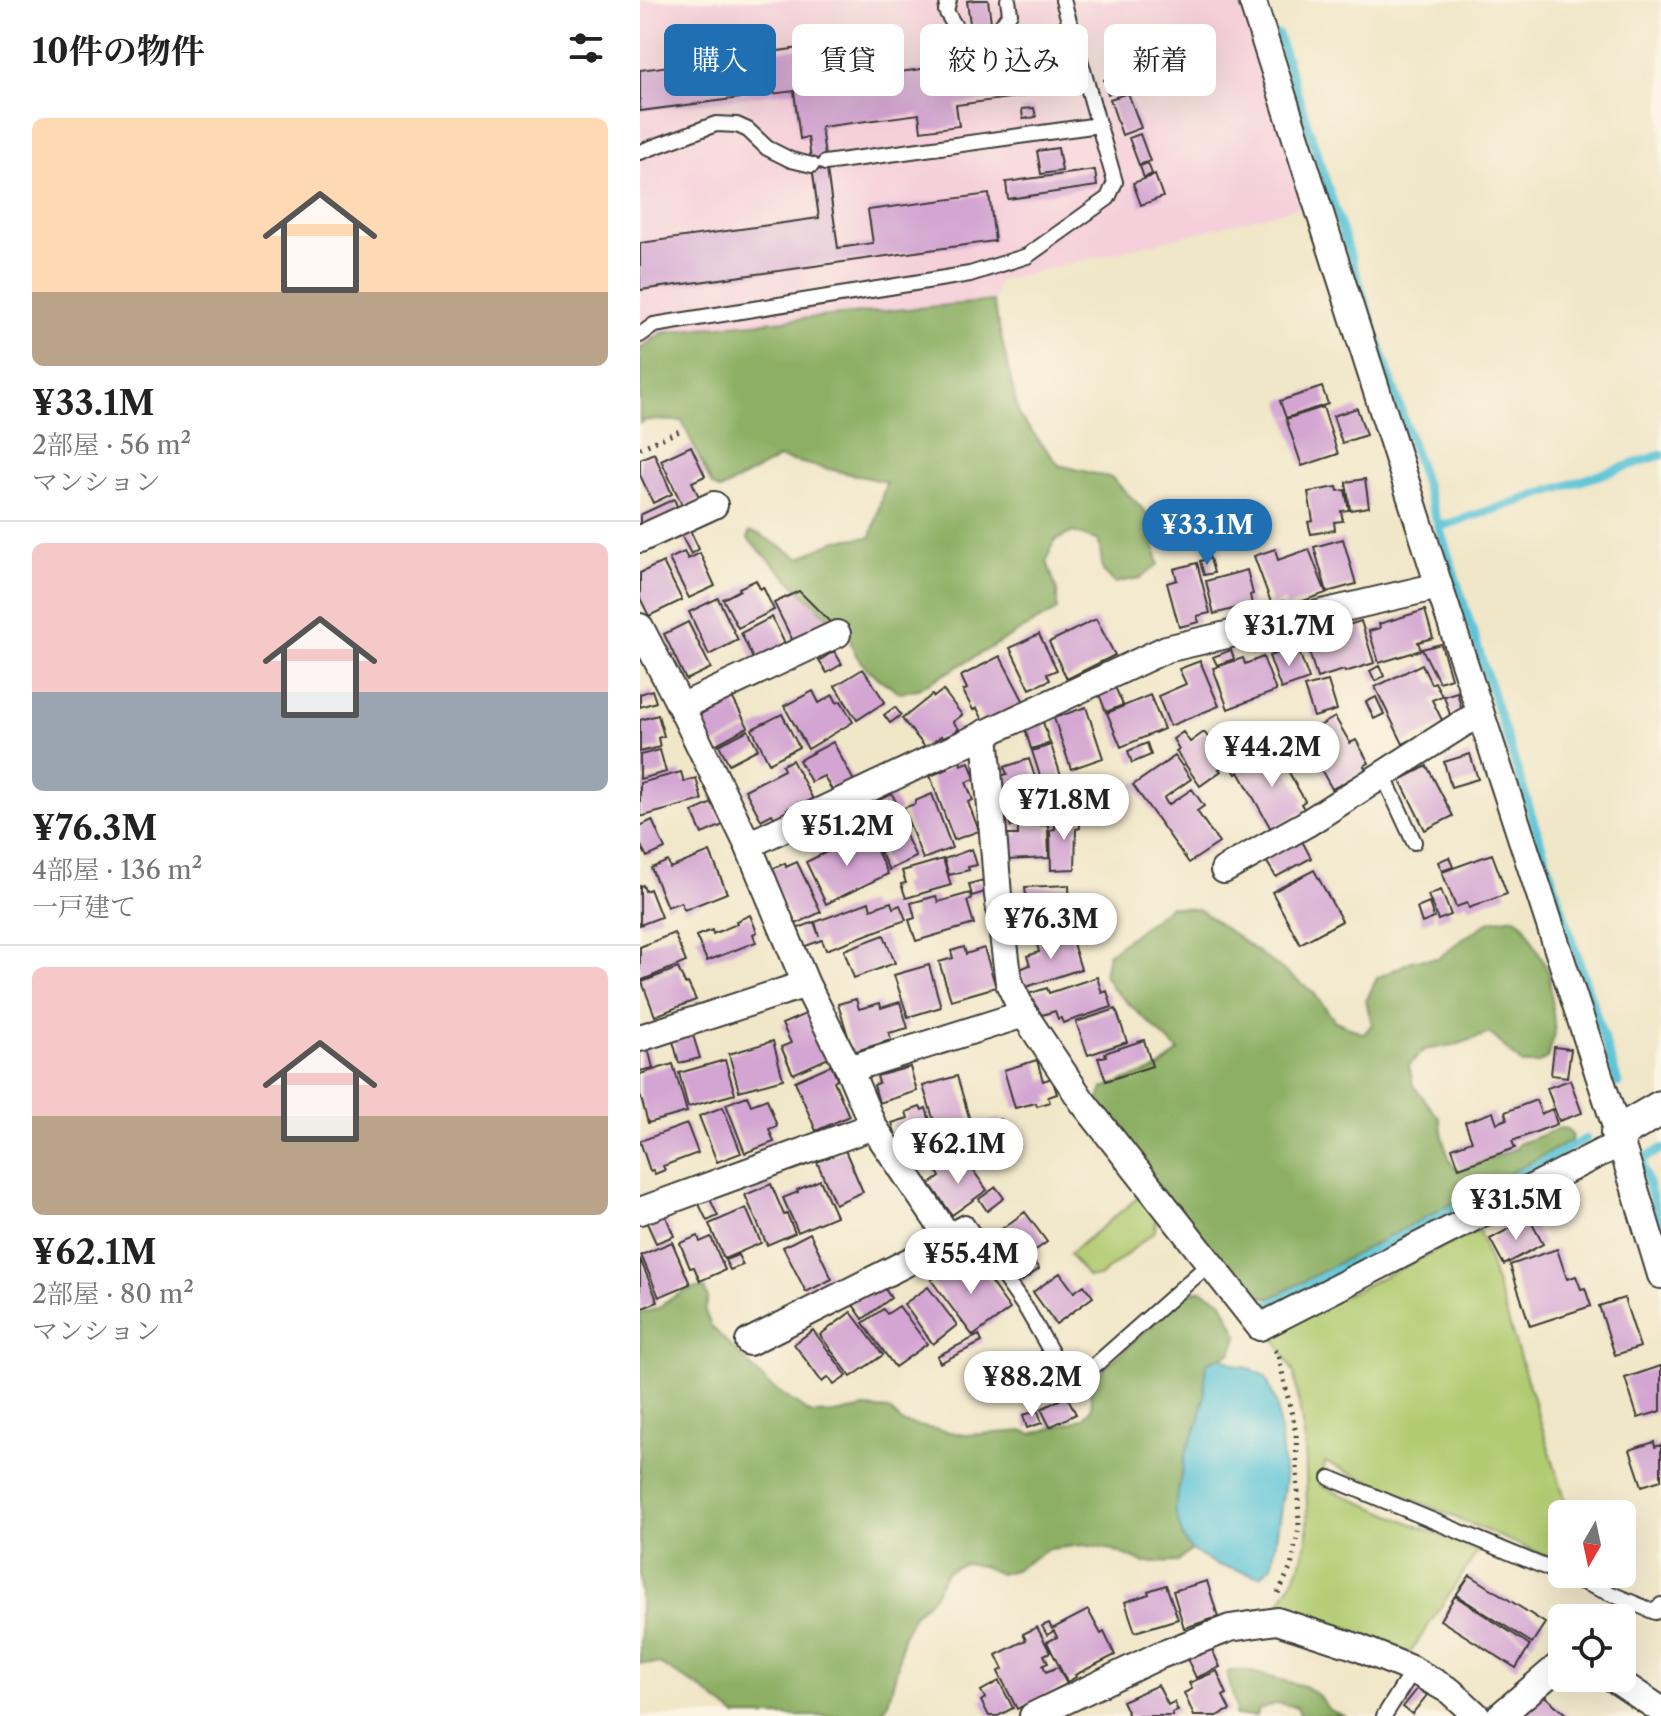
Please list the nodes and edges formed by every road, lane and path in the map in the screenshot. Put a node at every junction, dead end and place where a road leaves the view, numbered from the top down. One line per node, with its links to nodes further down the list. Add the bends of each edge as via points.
1 (949, 0): 5 (lane, via 946,11)
2 (1008, 0): 6 (lane, via 1010,13)
3 (1063, 0): 7 (lane)
4 (1257, 1): 14 (street)
5 (954, 24)
6 (1003, 24)
7 (1099, 125): 8 (lane, via 818,164 791,160 737,125 716,124); 9 (lane, via 1115,182 1108,198 1027,256 970,274 654,325)
8 (640, 152)
9 (640, 335)
10 (682, 430): 11 (path)
11 (640, 448)
12 (714, 505): 13 (street)
13 (640, 539)
14 (1439, 586): 18 (street); 19 (street, via 1166,649)
15 (640, 627): 17 (street)
16 (837, 634): 17 (street)
17 (681, 707): 22 (street)
18 (1481, 714): 20 (street); 30 (street)
19 (985, 733): 22 (street); 25 (street, via 1009,983)
20 (1383, 775): 21 (lane); 23 (street)
21 (1414, 842)
22 (748, 845): 24 (street)
23 (1224, 870)
24 (806, 984): 26 (street); 27 (street)
25 (1024, 1014): 27 (street); 33 (street, via 1082,1101)
26 (640, 1038)
27 (849, 1069): 29 (street)
28 (1661, 1108): 30 (street)
29 (873, 1126): 31 (street); 32 (street)
30 (1619, 1139): 34 (street); 35 (street)
31 (640, 1211)
32 (945, 1232): 33 (lane, via 965,1222 1027,1310 1066,1378 1084,1375); 36 (street, via 948,1242)
33 (1209, 1264): 35 (street)
34 (1661, 1275)
35 (1260, 1327): 41 (path, via 1278,1354 1296,1433 1299,1527 1291,1567 1272,1605)
36 (749, 1342)
37 (1330, 1478): 38 (lane)
38 (1548, 1568)
39 (1596, 1588): 40 (lane, via 1655,1612)
40 (1661, 1605)
41 (1252, 1624): 42 (street, via 1277,1621); 46 (street, via 1158,1656)
42 (1413, 1670): 47 (lane); 48 (street, via 1450,1691)
43 (1548, 1675): 49 (street)
44 (1634, 1692): 45 (street)
45 (1661, 1710)
46 (1033, 1716)
47 (1384, 1716)
48 (1477, 1716)
49 (1500, 1716)

